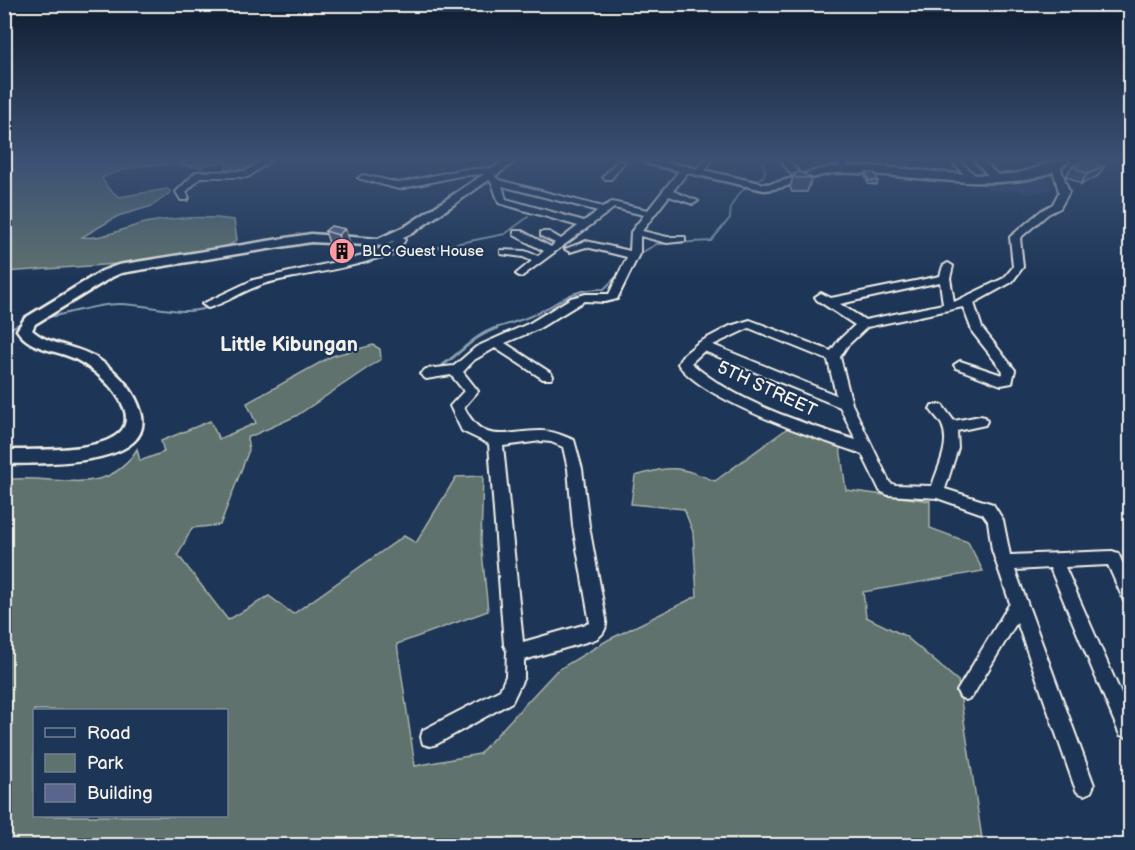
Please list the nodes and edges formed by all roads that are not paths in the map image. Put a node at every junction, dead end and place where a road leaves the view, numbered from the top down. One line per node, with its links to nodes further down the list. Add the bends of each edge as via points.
1 (454, 201): 12 (main road)
2 (502, 201): 8 (street)
3 (574, 201): 6 (street)
4 (660, 201): 7 (street)
5 (1060, 201): 22 (street, via 1015,237 1018,267 1008,280)
6 (604, 210): 7 (street, via 616,204); 8 (street)
7 (649, 213): 9 (street)
8 (586, 225): 14 (street)
9 (636, 232): 13 (street, via 667,240); 17 (street)
10 (518, 233): 15 (street)
11 (545, 234): 14 (street)
12 (397, 236): 23 (street, via 398,244 366,259 273,277); 39 (main road, via 374,243 310,238 110,272 30,321 24,330 34,340 76,352 110,378 132,405 132,435 107,450)
13 (681, 239)
14 (567, 240): 15 (street); 17 (street)
15 (551, 251): 18 (street)
16 (505, 252): 18 (street)
17 (633, 255): 26 (street, via 613,296 601,300 582,298 536,325)
18 (536, 256): 20 (street)
19 (948, 266): 21 (street)
20 (521, 274)
21 (945, 278): 24 (street); 25 (street, via 826,300)
22 (968, 302): 24 (street); 29 (street, via 975,327 1010,376 1001,380)
23 (208, 304)
24 (949, 306): 25 (street)
25 (863, 324): 28 (street)
26 (495, 342): 30 (street); 32 (street)
27 (704, 346): 28 (street, via 750,324); 33 (street); 38 (street, 5TH STREET, via 685,359 684,364 694,374 754,406)
28 (834, 357): 33 (street)
29 (960, 365)
30 (458, 370): 31 (street); 37 (street, via 456,373 472,391 457,406 462,421)
31 (426, 374)
32 (548, 376)
33 (845, 404): 38 (street)
34 (937, 409): 36 (street)
35 (980, 421): 36 (street)
36 (951, 427): 40 (street, via 952,444)
37 (496, 441): 45 (street, via 512,639); 45 (street, via 541,436 569,444 598,620 593,632 537,649)
38 (865, 449): 40 (street, via 885,487 893,491)
39 (4, 457)
40 (937, 492): 42 (street, via 992,512)
41 (1055, 562): 42 (street); 43 (street, via 1112,558); 47 (street)
42 (1005, 563): 44 (street)
43 (1131, 595)
44 (1019, 604): 46 (street); 49 (street)
45 (516, 649): 48 (street, via 515,677 506,696)
46 (966, 692)
47 (1127, 728)
48 (430, 737)
49 (1084, 786)

